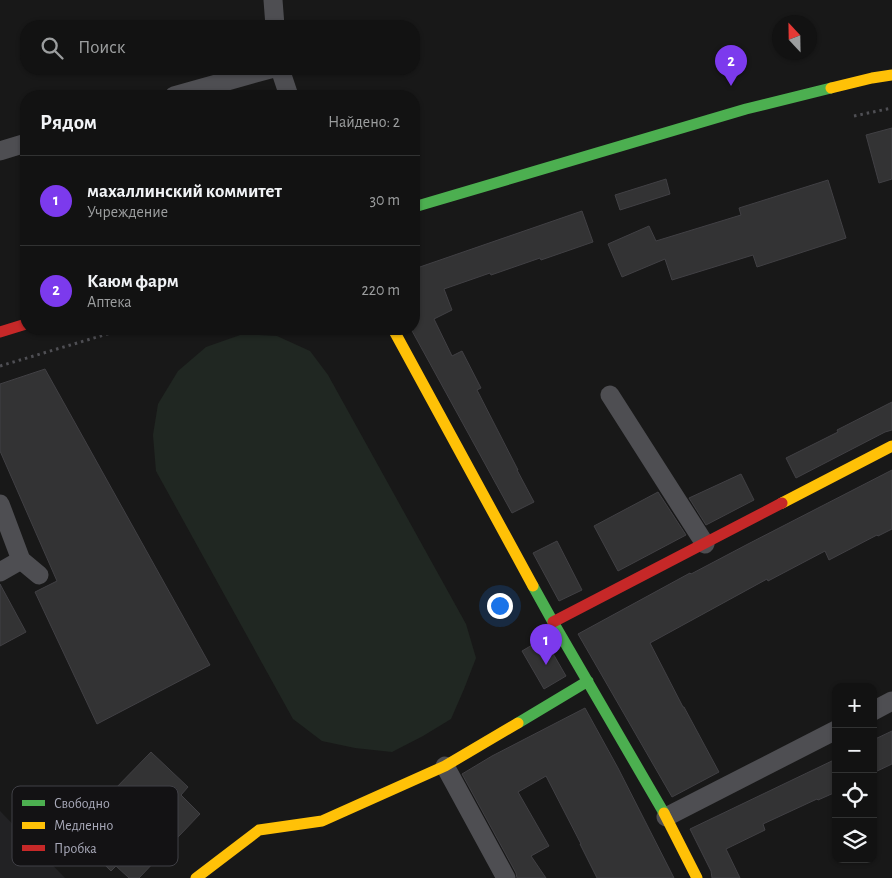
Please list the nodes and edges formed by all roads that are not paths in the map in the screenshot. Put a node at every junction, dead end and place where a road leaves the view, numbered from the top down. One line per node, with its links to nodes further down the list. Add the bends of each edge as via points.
1 (273, 0): 2 (street)
2 (275, 20)
3 (249, 75): 6 (street)
4 (282, 75): 7 (street)
5 (892, 75): 10 (street, via 746,109)
6 (195, 90)
7 (287, 90)
8 (20, 144): 9 (street)
9 (0, 151)
10 (420, 205)
11 (20, 326): 12 (street)
12 (0, 332)
13 (396, 335): 21 (street)
14 (610, 395): 17 (street)
15 (892, 446): 17 (street)
16 (0, 504): 18 (street)
17 (705, 544): 21 (street)
18 (22, 560): 19 (street); 20 (street)
19 (0, 572)
20 (39, 575)
21 (553, 622): 22 (street)
22 (588, 681): 26 (street); 27 (street)
23 (892, 701): 24 (street)
24 (877, 709)
25 (832, 732): 27 (street)
26 (445, 766): 28 (street, via 322,821 259,830); 29 (street)
27 (666, 817): 30 (street)
28 (196, 878)
29 (506, 878)
30 (697, 878)

